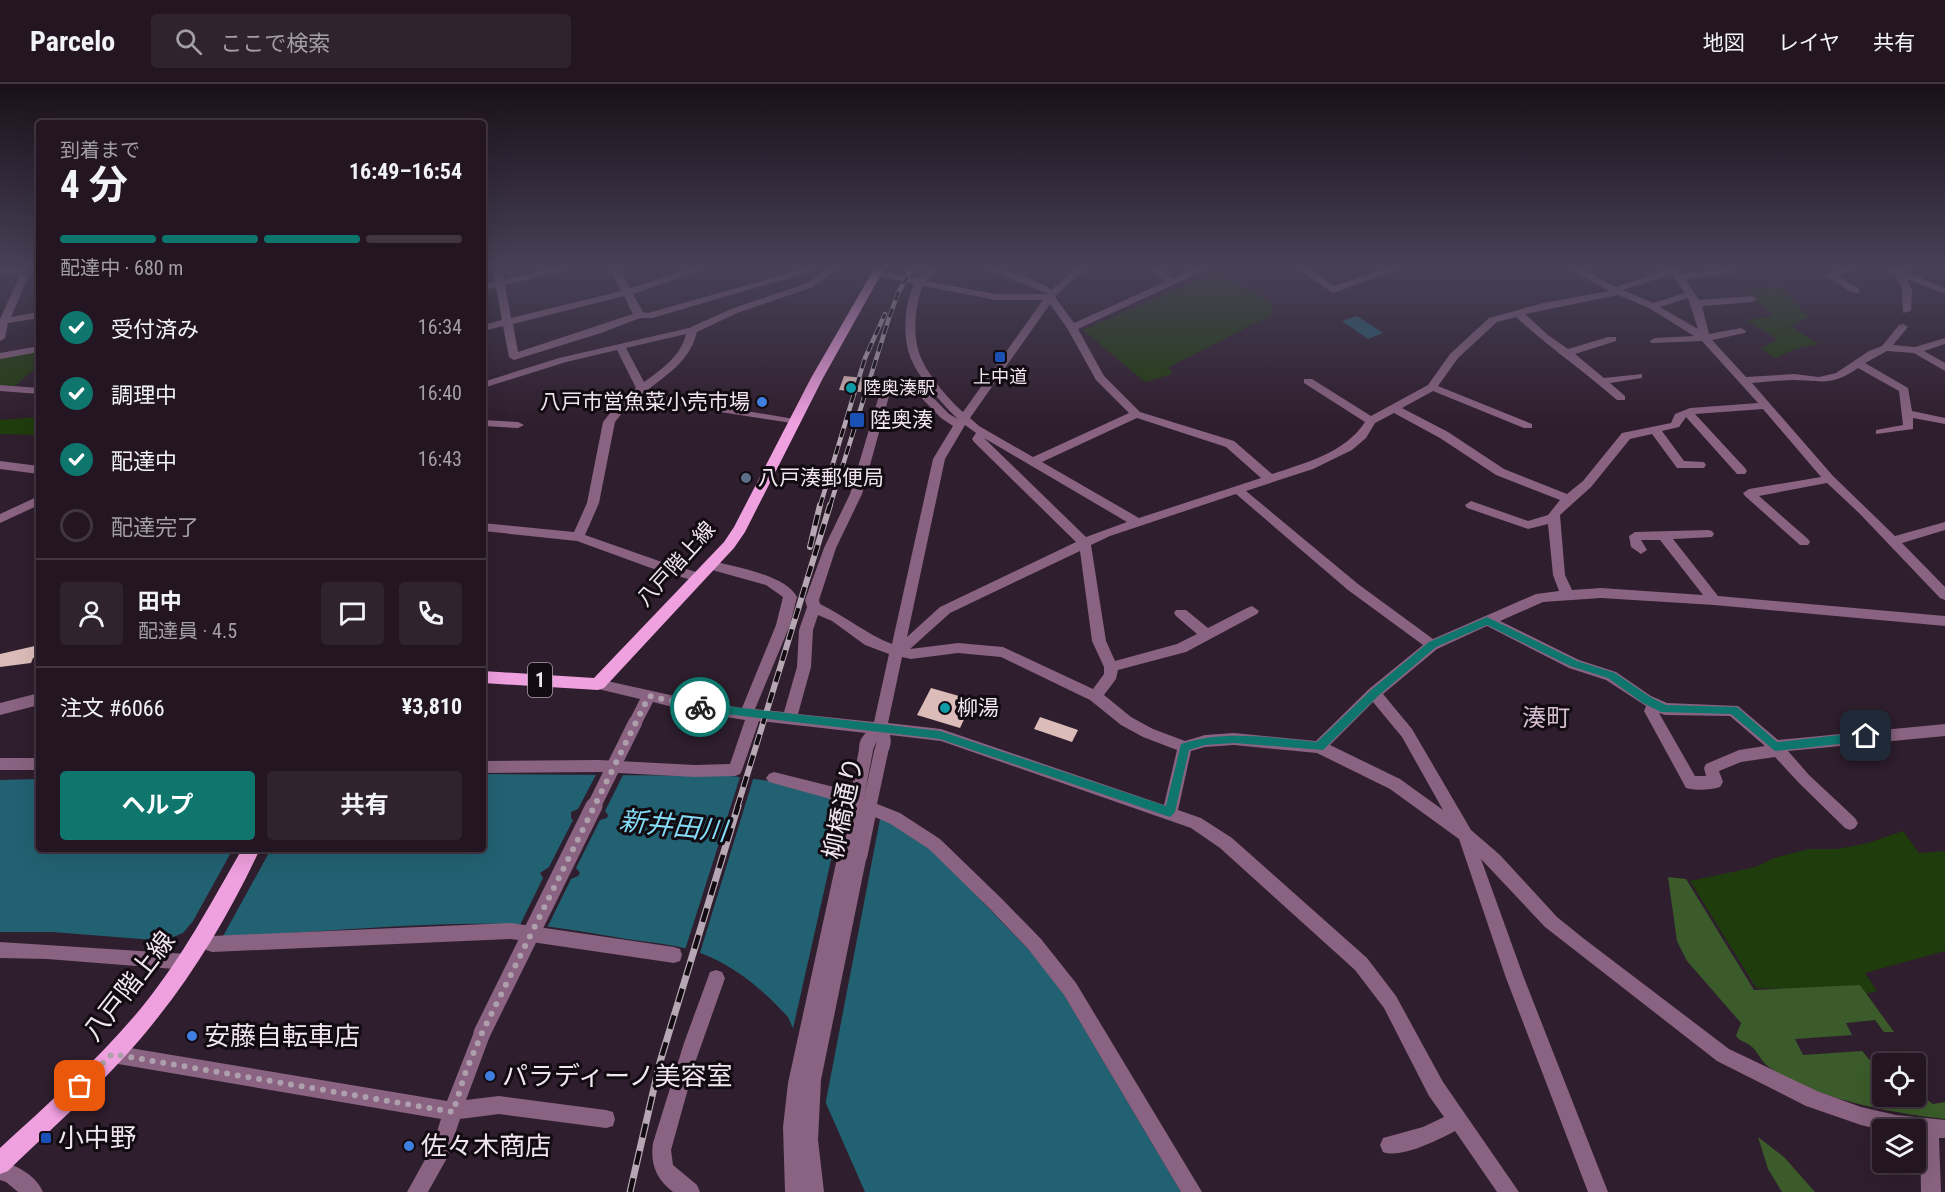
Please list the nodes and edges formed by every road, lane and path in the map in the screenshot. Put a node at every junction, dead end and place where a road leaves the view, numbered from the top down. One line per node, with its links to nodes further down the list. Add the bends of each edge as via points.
1 (507, 320): 3 (street, via 514,357)
2 (505, 321): 15 (street)
3 (624, 321)
4 (713, 321): 18 (street)
5 (851, 321): 52 (main road, 八戸階上線)
6 (911, 321): 53 (street, via 917,362)
7 (1030, 321): 53 (street, 柳橋通り)
8 (1067, 321): 17 (street)
9 (1088, 321): 17 (street)
10 (1492, 321): 39 (street, via 1454,356)
11 (1526, 321): 29 (street)
12 (1676, 321): 21 (street)
13 (1700, 321): 21 (street)
14 (2, 322): 20 (street)
15 (486, 327)
16 (1903, 327): 26 (street)
17 (1072, 328): 49 (street, via 1100,378)
18 (692, 330): 25 (street); 41 (street, via 692,339 681,356)
19 (1741, 331): 21 (street)
20 (0, 338)
21 (1705, 338): 23 (street); 37 (street)
22 (1612, 339): 29 (street)
23 (1655, 341)
24 (1945, 341): 28 (street)
25 (620, 346): 38 (street); 41 (street)
26 (1886, 348): 28 (street); 31 (street)
27 (36, 350): 30 (street)
28 (1916, 350): 32 (street)
29 (1566, 353): 36 (street)
30 (0, 356)
31 (1859, 364): 37 (street, via 1839,376 1819,380 1794,377); 48 (street, via 1904,390)
32 (1945, 368)
33 (1638, 376): 36 (street)
34 (911, 381): 53 (street, via 945,416)
35 (1308, 381): 50 (street)
36 (1602, 381): 44 (street)
37 (1742, 381): 45 (street)
38 (486, 384)
39 (1432, 387): 46 (street); 56 (street)
40 (0, 388): 43 (street)
41 (642, 389): 52 (street, via 683,405); 78 (street, via 609,422 593,503)
42 (886, 389): 88 (street, via 856,494 830,548 812,600)
43 (36, 391)
44 (1621, 398)
45 (1765, 406): 47 (street); 66 (street)
46 (1393, 408): 50 (street); 68 (street, via 1444,435 1500,472)
47 (1687, 412): 57 (street, via 1679,416 1675,425); 64 (street)
48 (1907, 412): 51 (street); 59 (street, via 1909,427)
49 (1136, 414): 60 (street); 65 (street, via 1230,444)
50 (1371, 421): 65 (street, via 1362,435 1335,455)
51 (1945, 421)
52 (794, 422): 83 (main road, 八戸階上線, via 740,529)
53 (962, 422): 58 (street); 95 (street, 柳橋通り, via 939,459)
54 (486, 423): 55 (street)
55 (518, 425)
56 (1528, 426)
57 (1655, 430): 62 (street, via 1681,465); 68 (street, via 1626,436 1587,483)
58 (982, 432): 60 (street); 81 (street, via 978,439)
59 (1880, 432)
60 (1033, 461): 73 (street)
61 (0, 465): 63 (street)
62 (1700, 465)
63 (36, 470)
64 (1741, 471)
65 (1270, 479): 67 (street)
66 (1828, 479): 79 (street); 80 (street, via 1749,493)
67 (1238, 490): 73 (street); 94 (street, via 1353,587)
68 (1568, 499): 72 (street)
69 (36, 501): 71 (street)
70 (1471, 505): 72 (street, via 1528,525)
71 (0, 519)
72 (1554, 519): 85 (street, via 1558,575)
73 (1137, 522): 81 (street)
74 (1945, 526): 79 (street)
75 (486, 527): 78 (street)
76 (1708, 534): 77 (street)
77 (1664, 536): 82 (street, via 1635,536 1635,544); 87 (street)
78 (578, 537): 84 (street)
79 (1892, 541): 86 (street)
80 (1804, 542)
81 (1085, 544): 95 (street, via 945,610); 96 (street, via 1099,641)
82 (1641, 550)
83 (709, 566): 84 (main road, 八戸階上線); 105 (street, via 770,582 790,597)
84 (698, 577): 98 (main road, 八戸階上線)
85 (1567, 594): 87 (street); 91 (street, via 1541,597)
86 (1945, 595)
87 (1714, 600): 92 (street)
88 (814, 607): 95 (street, via 870,641); 106 (street)
89 (1252, 611): 93 (street)
90 (1181, 613): 93 (street)
91 (1487, 620): 94 (street); 103 (street, via 1574,664 1611,676)
92 (1945, 621)
93 (1208, 635): 96 (street, via 1181,648)
94 (1432, 645): 99 (street)
95 (896, 651): 101 (street, via 911,654 957,648 1004,652); 107 (street, 柳橋通り)
96 (1111, 667): 101 (street, via 1111,675)
97 (486, 677): 98 (main road, 1)
98 (598, 684): 100 (street)
99 (1374, 693): 110 (street); 119 (street, via 1407,733)
100 (649, 696): 105 (street); 127 (street, bridge, via 482,1033)
101 (1095, 696): 109 (street, via 1126,721)
102 (36, 700): 104 (street)
103 (1655, 705): 111 (street, via 1665,709 1733,710); 111 (street, via 1651,711 1691,783 1715,782 1711,768 1739,756)
104 (0, 709)
105 (750, 715): 106 (street); 115 (street, via 735,770)
106 (790, 718): 107 (street)
107 (880, 727): 112 (street, 柳橋通り, via 884,741); 117 (street, via 940,735)
108 (1945, 730): 111 (street)
109 (1185, 747): 110 (street, via 1234,739); 117 (street)
110 (1319, 747): 119 (street, via 1395,784)
111 (1776, 748): 118 (street)
112 (874, 751): 137 (street, 柳橋通り, bridge, via 797,1083 792,1127); 138 (street, 柳橋通り, bridge, via 812,1080 808,1140)
113 (0, 764): 114 (street)
114 (36, 764)
115 (486, 766)
116 (774, 778): 139 (street, via 841,795 886,815 929,840 996,904 1070,989)
117 (1170, 812): 129 (street, via 1226,843 1361,964 1390,1002)
118 (1850, 824)
119 (1465, 835): 130 (street, via 1568,937 1723,1055 1813,1100 1896,1124); 141 (street, via 1515,978)
120 (250, 852): 121 (main road, 八戸階上線)
121 (206, 942): 123 (street, via 511,932); 124 (main road, 八戸階上線)
122 (0, 950): 124 (street)
123 (674, 955)
124 (187, 962): 126 (main road, 八戸階上線)
125 (716, 978): 136 (street, via 695,1031 661,1156 666,1172)
126 (112, 1054): 127 (street); 132 (main road, 八戸階上線)
127 (453, 1112): 128 (street, via 499,1105); 135 (street, via 440,1151)
128 (606, 1119)
129 (1457, 1120): 131 (street, via 1426,1136); 140 (street)
130 (1937, 1128): 142 (street)
131 (1390, 1145)
132 (0, 1163)
133 (0, 1170): 134 (street, via 12,1174)
134 (33, 1192)
135 (417, 1192)
136 (690, 1192)
137 (795, 1192)
138 (814, 1192)
139 (1192, 1192)
140 (1509, 1192)
141 (1598, 1192)
142 (1931, 1192)

